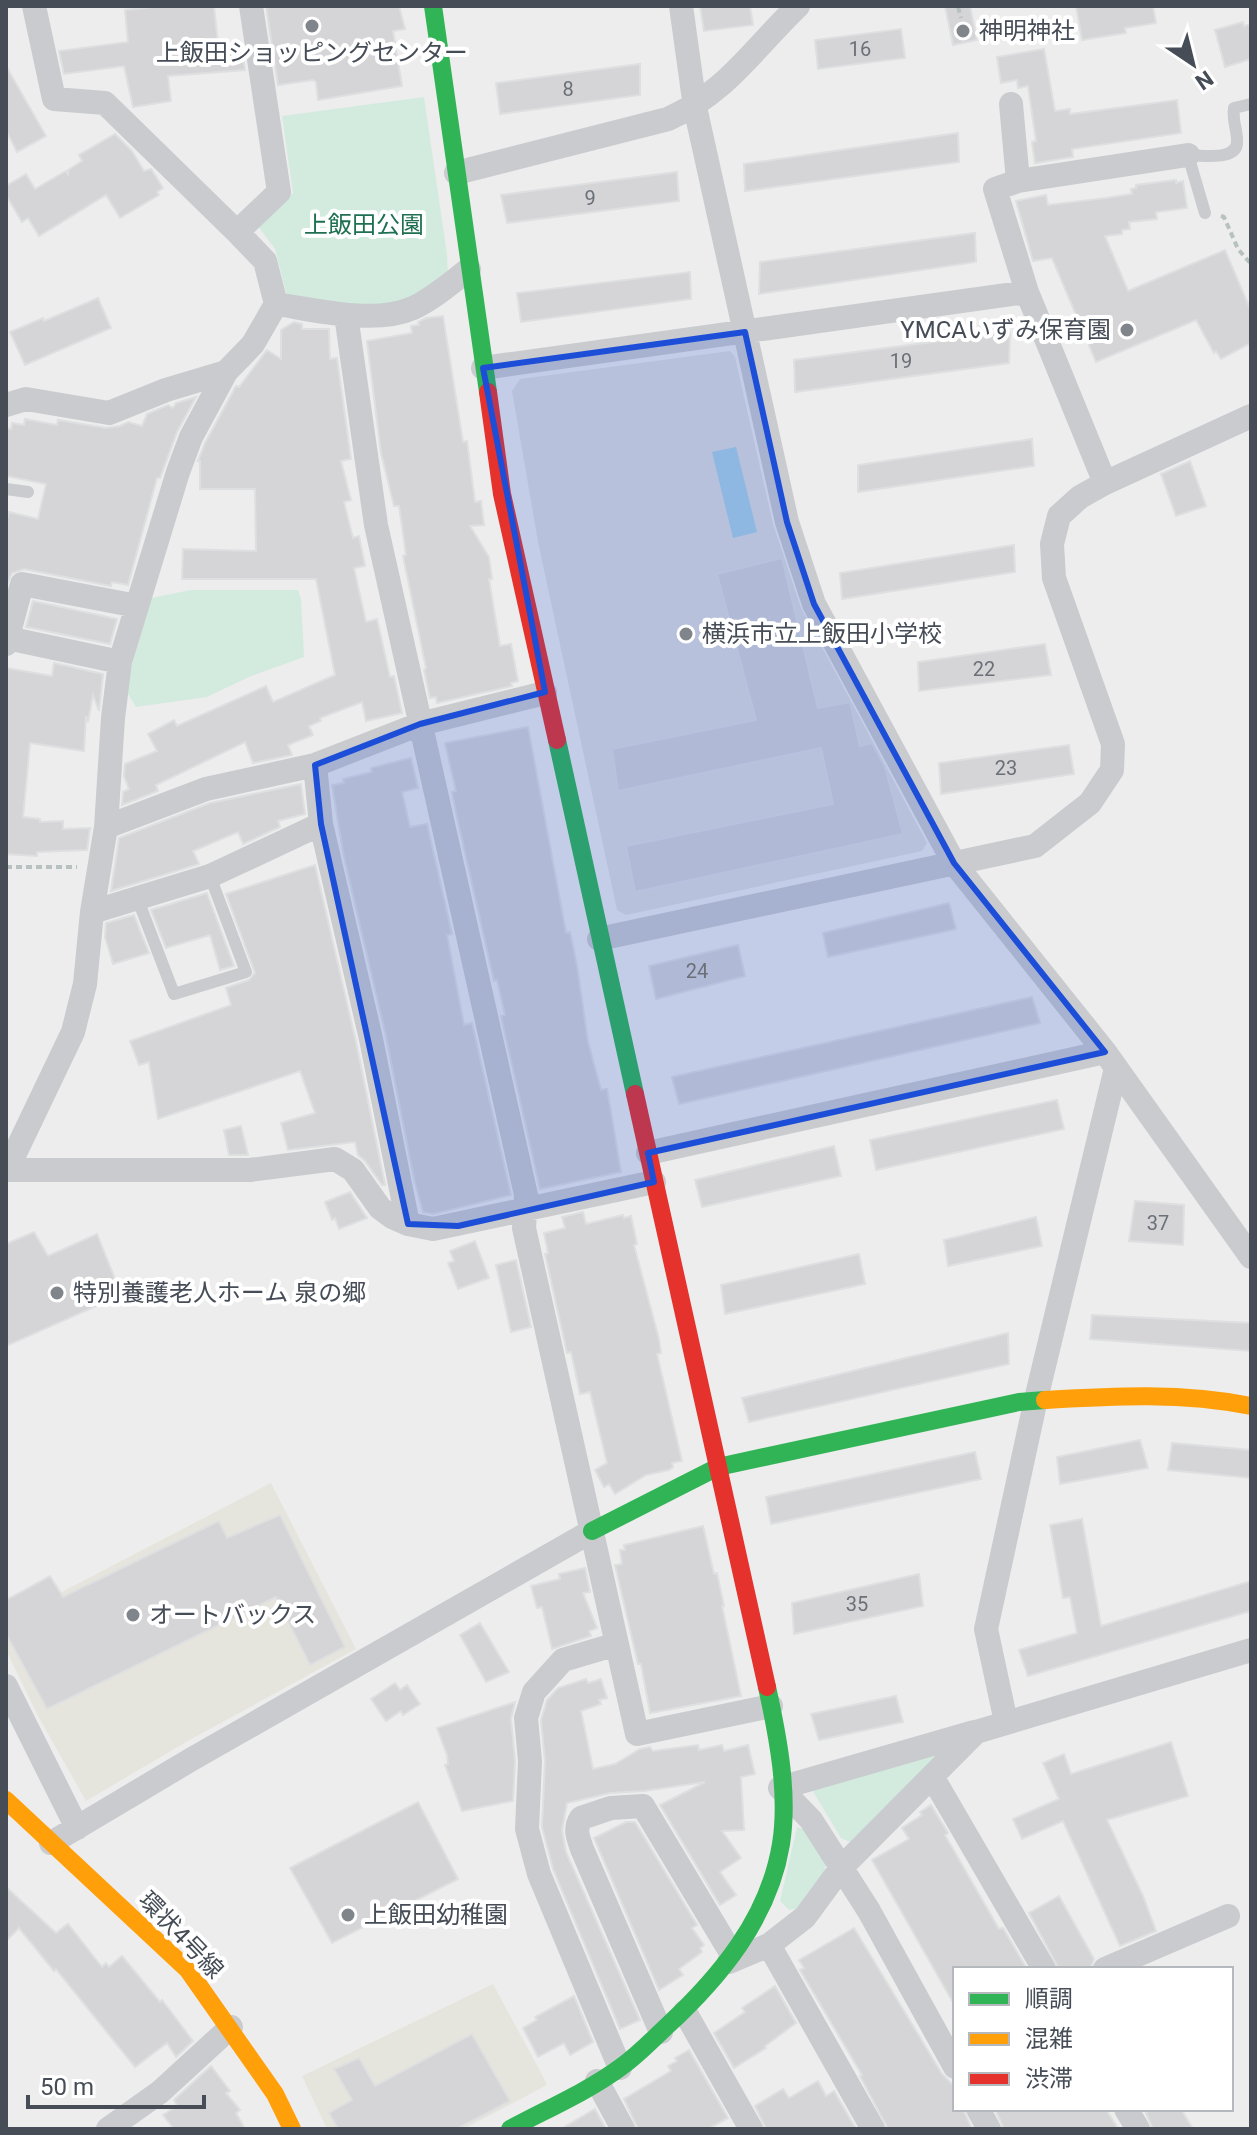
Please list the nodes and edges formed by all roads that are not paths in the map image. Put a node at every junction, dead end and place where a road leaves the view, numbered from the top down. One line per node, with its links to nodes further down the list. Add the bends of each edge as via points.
1 (34, 6): 13 (street, via 54,99 105,103)
2 (251, 6): 13 (street, via 279,192)
3 (433, 6): 10 (street)
4 (681, 6): 8 (street)
5 (798, 6): 8 (street, via 747,63)
6 (1011, 104): 11 (street)
7 (1251, 104): 9 (lane, via 1234,108 1236,149 1228,155)
8 (695, 107): 10 (street, via 668,119); 18 (street)
9 (1188, 155): 11 (street); 12 (lane)
10 (456, 173): 14 (street)
11 (1018, 181): 15 (street, via 995,189)
12 (1205, 213)
13 (237, 232): 16 (street, via 265,261)
14 (469, 269): 17 (street, via 412,309); 19 (street)
15 (1027, 292): 18 (street); 23 (street)
16 (276, 304): 17 (street); 20 (street, via 253,344)
17 (346, 315): 30 (street, via 376,525)
18 (745, 332): 19 (street); 34 (street, via 787,522 814,604)
19 (483, 368): 29 (street, via 502,494)
20 (226, 372): 21 (street, via 109,413 26,399); 26 (street, via 182,460)
21 (6, 405)
22 (1251, 416): 23 (street)
23 (1105, 483): 34 (street, via 1059,516 1052,544 1054,578 1113,744 1112,770 1090,803 1035,846)
24 (6, 489): 25 (lane)
25 (28, 492)
26 (137, 606): 27 (street, via 22,584); 28 (street)
27 (7, 641): 28 (street)
28 (120, 662): 33 (street)
29 (545, 693): 30 (street); 38 (street)
30 (420, 724): 31 (street); 43 (street, via 526,1195)
31 (315, 765): 32 (street); 33 (street, via 206,789)
32 (321, 824): 35 (street); 44 (street)
33 (106, 827): 37 (street)
34 (954, 863): 38 (street); 39 (street)
35 (210, 876): 36 (street); 36 (lane, via 246,972 174,994)
36 (138, 900): 37 (street)
37 (92, 912): 41 (street, via 85,984 73,1032)
38 (599, 939): 40 (street)
39 (1111, 1060): 40 (street); 45 (street); 46 (street)
40 (648, 1153): 42 (street)
41 (6, 1170): 44 (street, via 250,1170 335,1159 353,1170 380,1208)
42 (654, 1182): 43 (street); 48 (street)
43 (524, 1212): 44 (street, via 433,1229); 49 (street)
44 (408, 1224)
45 (1251, 1257)
46 (1036, 1399): 47 (street, via 1132,1395 1213,1398); 48 (street); 54 (street, via 986,1629)
47 (1251, 1406)
48 (718, 1467): 49 (street); 53 (street)
49 (592, 1531): 50 (street); 59 (street)
50 (617, 1644): 53 (street, via 637,1734); 72 (street, via 563,1660 534,1692 526,1718 527,1829 539,1874)
51 (1251, 1650): 54 (street)
52 (6, 1686): 59 (street)
53 (771, 1706): 57 (street)
54 (1006, 1722): 55 (street)
55 (976, 1732): 56 (street); 57 (street)
56 (933, 1778): 61 (street); 66 (street)
57 (780, 1788): 61 (street, via 811,1820); 64 (street, via 781,1846 772,1879)
58 (6, 1800): 60 (street, 環状4号線)
59 (77, 1828): 60 (street)
60 (51, 1843): 69 (street, 環状4号線, via 188,1970)
61 (841, 1868): 63 (street, via 805,1917); 71 (street)
62 (1228, 1916): 65 (street)
63 (769, 1945): 64 (street); 81 (street)
64 (731, 1959): 68 (street); 70 (street, via 643,1806 611,1808 581,1818 576,1824 582,1849)
65 (1145, 1961): 67 (street)
66 (1043, 1967)
67 (1115, 1967)
68 (685, 2012): 70 (street); 80 (street)
69 (231, 2027): 76 (street, via 160,2092); 77 (street, 環状4号線)
70 (661, 2032): 72 (street)
71 (953, 2063)
72 (620, 2068): 73 (street)
73 (597, 2081): 78 (street); 79 (street)
74 (979, 2111): 82 (street)
75 (1127, 2111): 83 (street)
76 (108, 2129)
77 (292, 2129)
78 (510, 2129)
79 (623, 2129)
80 (751, 2129)
81 (873, 2129)
82 (989, 2129)
83 (1138, 2129)

